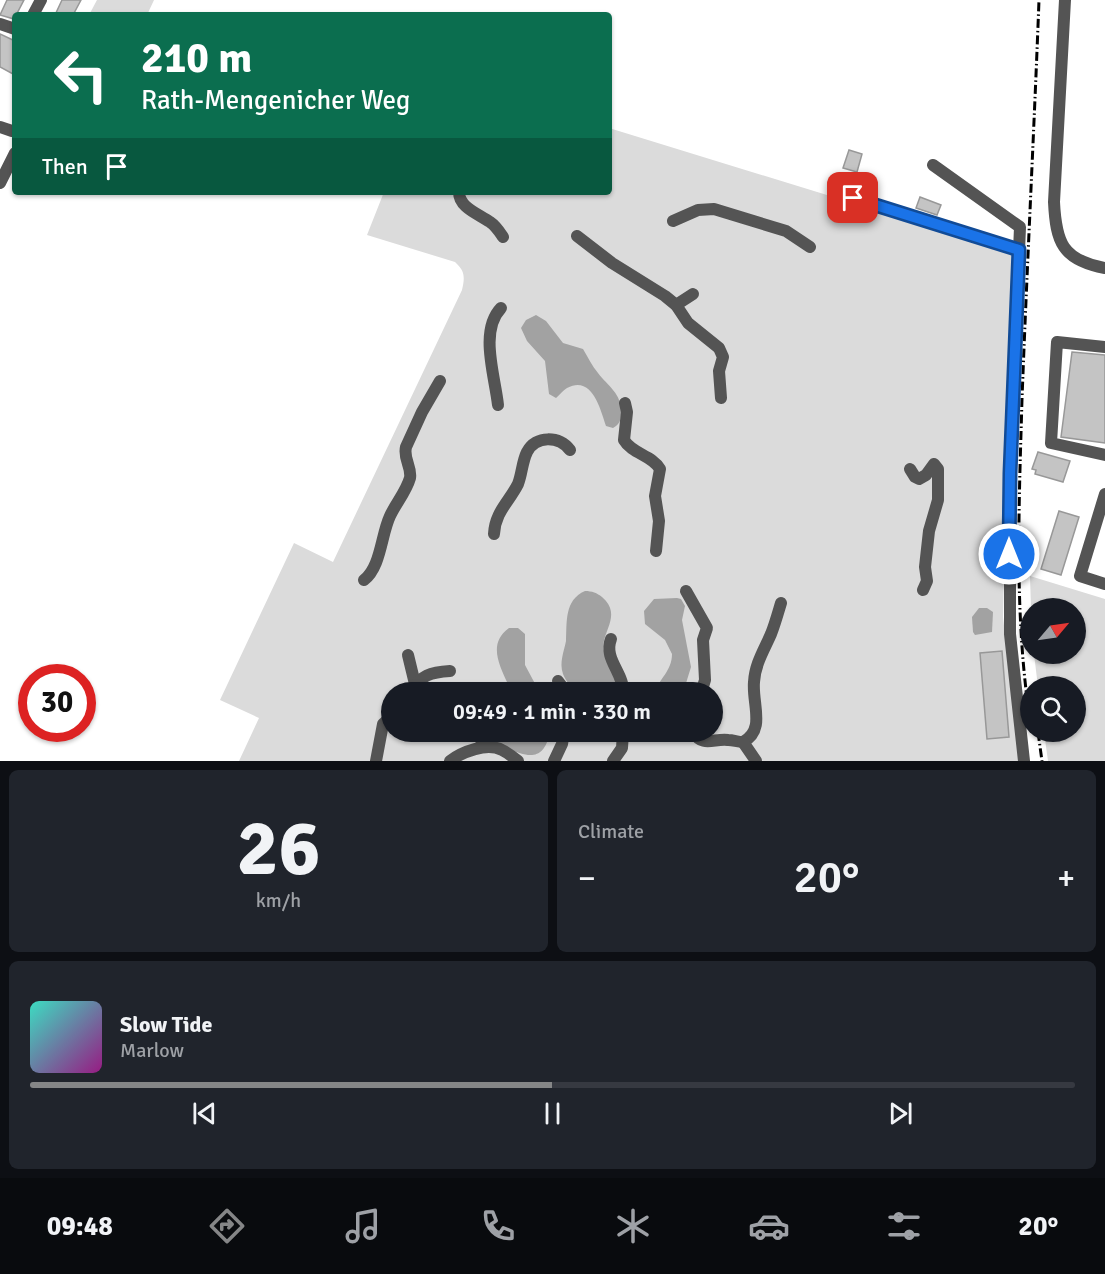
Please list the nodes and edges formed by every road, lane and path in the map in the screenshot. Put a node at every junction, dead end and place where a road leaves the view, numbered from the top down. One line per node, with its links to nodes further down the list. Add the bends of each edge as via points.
1 (1065, 0): 12 (street, via 1054,202 1056,230 1071,255)
2 (12, 159): 4 (street)
3 (933, 165): 11 (street, via 1020,227)
4 (0, 183)
5 (459, 195): 9 (street, via 464,205 492,223)
6 (853, 198): 11 (street)
7 (673, 221): 10 (street, via 698,210 724,211 786,231)
8 (577, 236): 14 (street)
9 (503, 237)
10 (810, 247)
11 (1019, 250): 52 (street, via 1010,473 1010,634)
12 (1105, 268)
13 (693, 294): 14 (street)
14 (676, 305): 18 (street, via 688,323 722,353 718,378)
15 (501, 308): 20 (street, via 493,319 484,351)
16 (1105, 347): 22 (street, via 1057,342 1051,443)
17 (440, 381): 27 (street, via 406,447 409,481 390,516 375,564)
18 (721, 398)
19 (625, 403): 26 (street, via 624,440 660,469)
20 (498, 405)
21 (570, 450): 25 (street, via 553,439 528,450 518,483 496,517)
22 (1105, 455)
23 (910, 469): 29 (street, via 919,479 934,464 938,469 938,500 929,531)
24 (1105, 494): 28 (street, via 1080,576)
25 (494, 534)
26 (656, 551)
27 (364, 580)
28 (1105, 584)
29 (923, 590)
30 (686, 591): 38 (street, via 706,628)
31 (782, 603): 44 (street, via 754,678 756,729)
32 (611, 639): 37 (street, via 610,655)
33 (408, 655): 35 (street)
34 (450, 671): 36 (street, via 432,673)
35 (412, 682)
36 (421, 682)
37 (622, 682)
38 (704, 682)
39 (381, 735): 46 (street)
40 (723, 740): 44 (street)
41 (485, 742): 45 (street)
42 (562, 742): 49 (street)
43 (622, 742): 50 (street)
44 (743, 742): 51 (street)
45 (491, 747): 47 (street); 48 (street)
46 (376, 761)
47 (450, 761)
48 (518, 761)
49 (554, 761)
50 (613, 761)
51 (756, 761)
52 (1024, 761)

